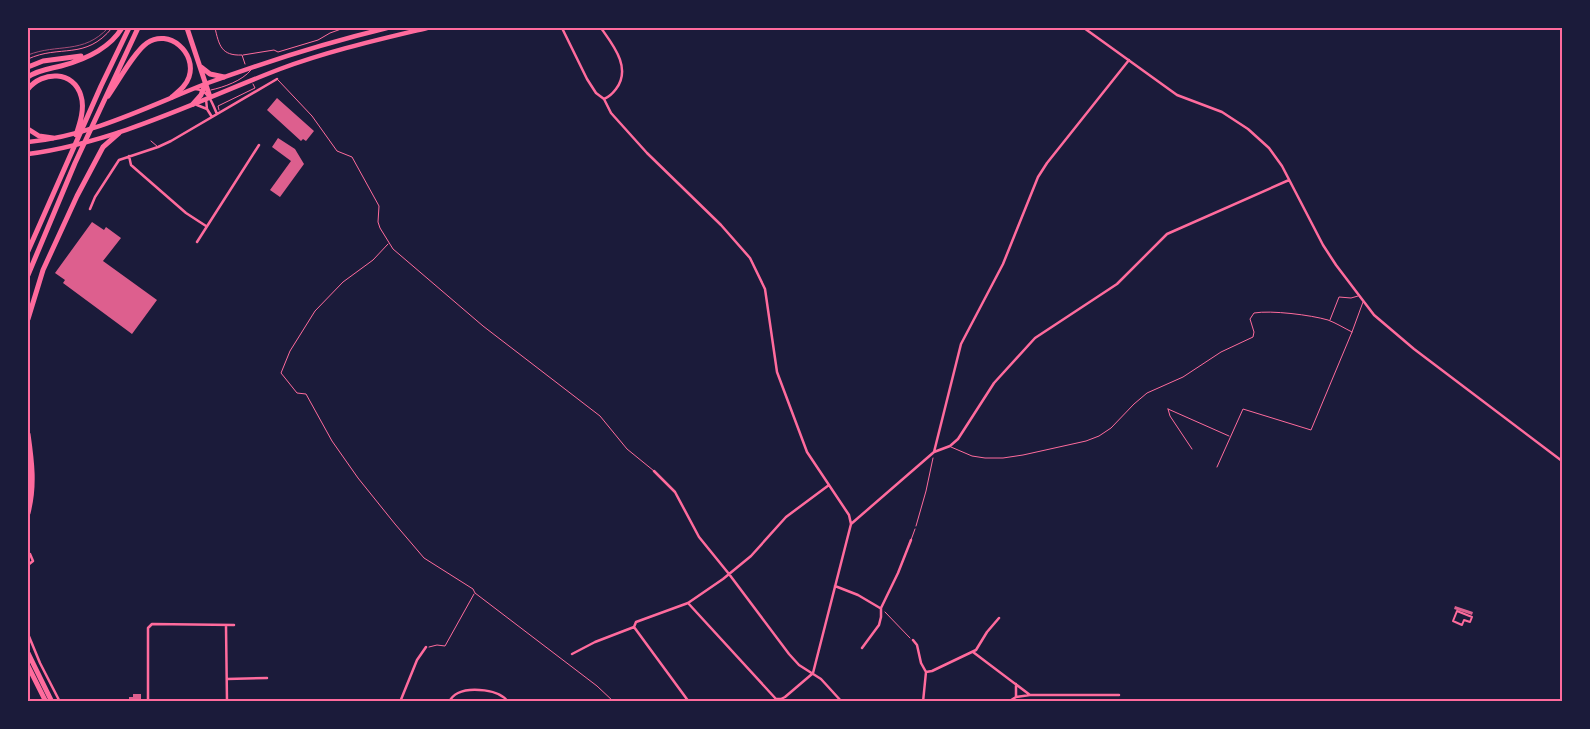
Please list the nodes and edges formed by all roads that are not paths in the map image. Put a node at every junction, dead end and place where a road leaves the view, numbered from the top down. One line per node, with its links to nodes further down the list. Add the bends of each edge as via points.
1 (122, 28): 10 (highway)
2 (129, 28): 37 (highway)
3 (138, 28): 26 (highway)
4 (387, 28): 14 (main road)
5 (427, 28): 22 (main road, via 317,56)
6 (562, 28): 24 (street, via 587,79 596,94)
7 (601, 28): 24 (street, via 620,59 622,69 619,85)
8 (1084, 28): 11 (street)
9 (187, 29): 12 (highway)
10 (96, 52): 13 (highway); 15 (highway)
11 (1129, 60): 40 (street, via 1177,95 1222,112 1248,129 1269,148); 55 (street, via 1038,177 1003,264 961,344)
12 (198, 64): 16 (highway, via 207,73); 19 (highway)
13 (28, 67)
14 (253, 67): 16 (main road); 22 (lane, via 237,81)
15 (28, 77)
16 (224, 77): 18 (main road)
17 (277, 79): 28 (street); 58 (lane, via 312,116 337,151 352,157 379,206 380,228 388,244 483,326 600,416 627,449)
18 (212, 82): 19 (main road); 22 (street)
19 (205, 84): 21 (main road); 22 (highway)
20 (28, 88): 37 (highway, via 40,78 52,76 66,78 75,84 81,94 82,108)
21 (192, 90): 22 (street); 23 (main road)
22 (207, 94): 25 (highway); 27 (street); 28 (street)
23 (172, 98): 26 (highway, via 188,80 189,59 175,42 156,40 141,49); 32 (main road, via 104,124)
24 (604, 99): 59 (street, via 640,145 750,258 765,289 777,372 809,456)
25 (193, 104): 27 (street); 31 (main road)
26 (99, 109): 45 (highway)
27 (207, 109): 29 (street)
28 (218, 114): 29 (street)
29 (213, 117): 36 (street)
30 (28, 129): 32 (highway, via 39,136)
31 (119, 133): 38 (main road); 48 (highway, via 103,147 78,196 43,270)
32 (53, 138): 34 (main road)
33 (151, 141): 36 (lane)
34 (28, 142)
35 (259, 145): 42 (street)
36 (158, 147): 39 (street)
37 (73, 148): 44 (highway)
38 (28, 154)
39 (129, 156): 41 (street, via 113,166); 42 (street, via 131,165 186,213)
40 (1289, 180): 46 (street, via 1324,245); 53 (street, via 1166,234 1117,284 1035,338 994,383 958,439)
41 (90, 209)
42 (206, 226): 43 (street)
43 (197, 242)
44 (28, 251)
45 (28, 275)
46 (1359, 296): 47 (street); 49 (lane, via 1339,297)
47 (1363, 301): 50 (lane); 56 (street, via 1374,315 1414,349)
48 (28, 318)
49 (1330, 321): 50 (lane); 53 (lane, via 1274,313 1254,314 1250,319 1254,335 1250,339 1147,393 1111,428 1086,441 1013,457 972,456)
50 (1352, 332): 52 (lane, via 1311,430 1243,409)
51 (28, 434): 60 (highway, via 33,476)
52 (1231, 437): 54 (lane, via 1168,409); 57 (lane)
53 (950, 446): 55 (street)
54 (1192, 449)
55 (934, 452): 61 (street)
56 (1562, 461)
57 (1217, 467)
58 (654, 472): 66 (street, via 675,492 699,536)
59 (829, 485): 61 (street, via 849,515); 66 (street, via 786,517 752,556)
60 (28, 513)
61 (851, 524): 67 (street)
62 (915, 529): 63 (lane)
63 (911, 540): 69 (street)
64 (28, 556): 65 (street, via 30,554 33,561)
65 (28, 565)
66 (729, 574): 68 (street); 84 (street, via 789,654)
67 (835, 586): 69 (street); 84 (street)
68 (688, 603): 74 (street, via 636,622); 84 (street, via 776,699 785,697)
69 (881, 608): 78 (street, via 878,625)
70 (999, 618): 79 (street)
71 (1453, 621): 71 (street, via 1462,625 1464,620 1470,622 1472,617 1457,612)
72 (234, 625): 73 (street)
73 (226, 626): 86 (street); 95 (street, via 150,625)
74 (634, 627): 81 (street); 100 (street)
75 (28, 634): 94 (street)
76 (913, 640): 83 (street)
77 (426, 647): 97 (street)
78 (862, 648)
79 (973, 652): 83 (street); 87 (street)
80 (28, 653): 93 (highway)
81 (572, 654)
82 (28, 666): 92 (highway)
83 (926, 672): 91 (street)
84 (813, 673): 101 (street)
85 (267, 678): 86 (street)
86 (226, 679): 96 (street)
87 (1016, 684): 88 (street); 90 (street)
88 (1030, 695): 89 (street); 90 (street)
89 (1119, 695)
90 (1016, 697): 102 (street)
91 (923, 701)
92 (46, 702)
93 (52, 702)
94 (60, 702)
95 (148, 702)
96 (227, 702)
97 (400, 702)
98 (448, 702): 99 (street, via 458,692 470,690 497,692)
99 (508, 702)
100 (690, 702)
101 (842, 702)
102 (1008, 702)

